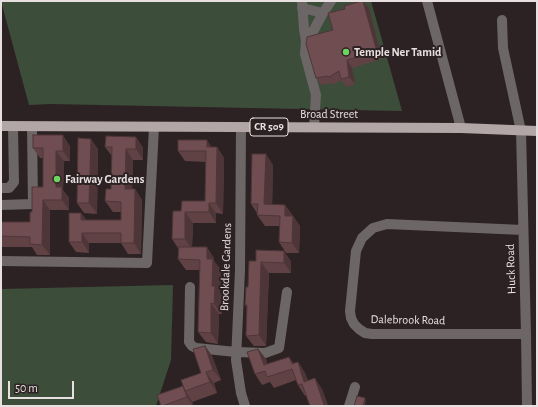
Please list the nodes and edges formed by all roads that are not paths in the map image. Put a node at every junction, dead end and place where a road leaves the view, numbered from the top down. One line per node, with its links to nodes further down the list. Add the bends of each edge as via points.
1 (331, 1): 4 (street)
2 (427, 1): 13 (street)
3 (302, 5): 4 (street); 6 (street)
4 (323, 13): 6 (street)
5 (502, 20): 14 (street, Huck Road, via 503,48)
6 (306, 41): 12 (street, via 305,54 316,95)
7 (1, 126): 8 (main road, Broad Street / CR 509)
8 (12, 126): 9 (main road, Broad Street / CR 509); 16 (street, via 14,182 10,188)
9 (32, 127): 10 (main road, Broad Street / CR 509); 17 (street, via 33,204)
10 (154, 127): 11 (main road, Broad Street / CR 509); 19 (street, via 147,263)
11 (241, 127): 12 (main road, Broad Street / CR 509); 23 (street, Brookdale Gardens, via 240,270)
12 (314, 127): 13 (main road, Broad Street / CR 509)
13 (461, 128): 14 (main road, Broad Street / CR 509)
14 (521, 131): 15 (main road, Broad Street / CR 509); 18 (street, Huck Road)
15 (537, 131)
16 (1, 188)
17 (1, 205)
18 (523, 230): 22 (street, Huck Road); 22 (street, Dalebrook Road, via 387,224 373,228 362,238 356,251 350,311 354,324 365,333 372,334)
19 (1, 261)
20 (190, 287): 23 (street, via 188,342 196,348)
21 (287, 292): 23 (street, via 279,348 265,352)
22 (526, 334): 27 (street, Huck Road)
23 (236, 352): 25 (street, Brookdale Gardens)
24 (354, 387): 26 (street)
25 (245, 406)
26 (349, 406)
27 (527, 406)

